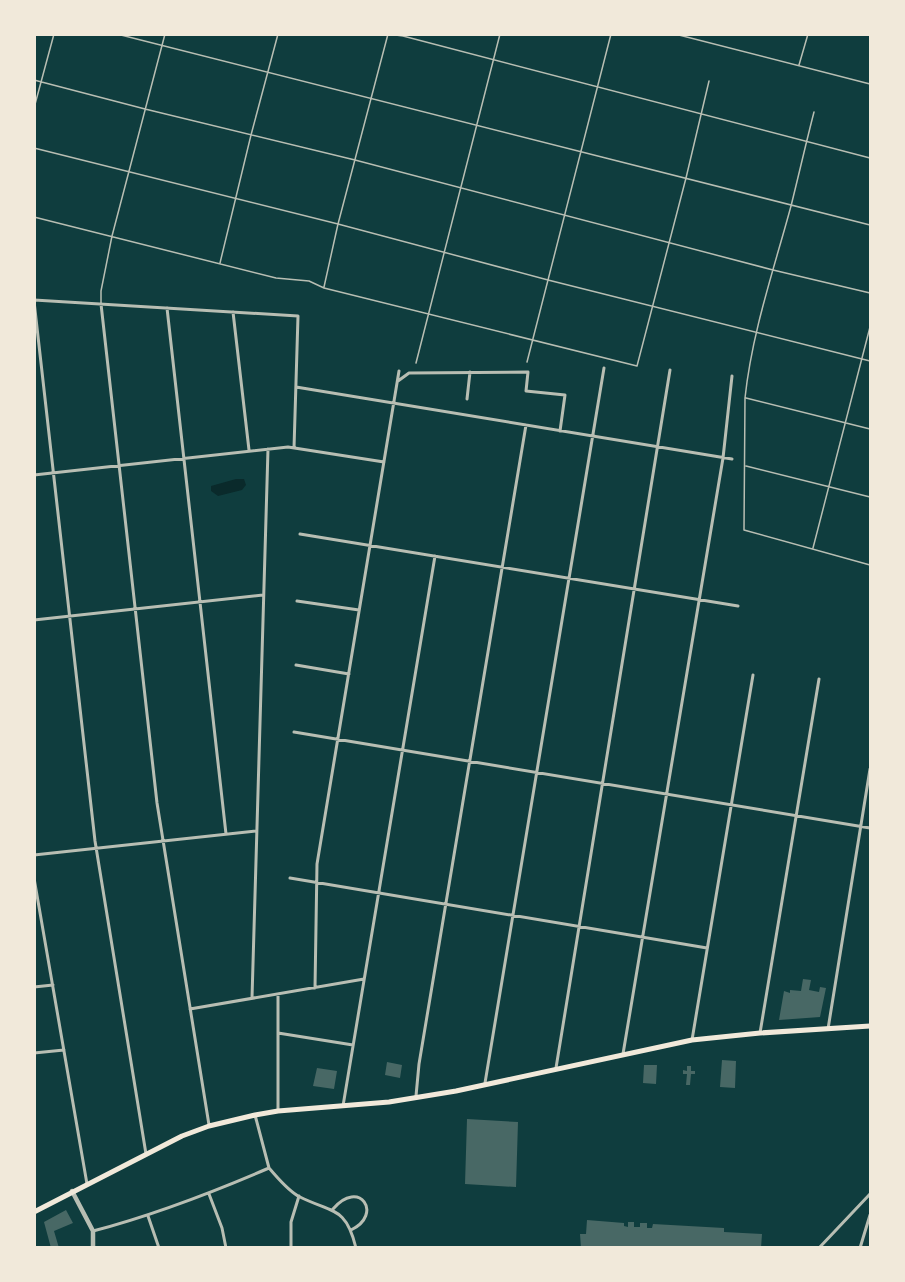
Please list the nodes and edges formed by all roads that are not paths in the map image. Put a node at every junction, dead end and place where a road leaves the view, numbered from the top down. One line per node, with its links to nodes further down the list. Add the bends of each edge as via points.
1 (54, 34): 15 (lane)
2 (117, 34): 10 (lane)
3 (165, 34): 10 (lane)
4 (278, 34): 13 (lane)
5 (388, 34): 11 (lane); 19 (lane)
6 (500, 34): 11 (lane)
7 (611, 34): 18 (lane)
8 (675, 34): 12 (lane)
9 (808, 34): 12 (lane)
10 (162, 46): 13 (lane); 21 (lane)
11 (493, 61): 18 (lane); 24 (lane)
12 (799, 66): 17 (lane)
13 (269, 73): 19 (lane); 25 (lane)
14 (34, 80): 15 (lane)
15 (41, 81): 20 (lane); 21 (lane)
16 (709, 81): 23 (lane)
17 (870, 84)
18 (598, 88): 23 (lane); 28 (lane)
19 (372, 100): 24 (lane); 30 (lane)
20 (34, 108)
21 (145, 110): 25 (lane); 31 (lane)
22 (814, 112): 26 (lane)
23 (701, 115): 26 (lane); 32 (lane)
24 (477, 126): 28 (lane); 33 (lane)
25 (251, 135): 30 (lane); 34 (lane)
26 (806, 142): 29 (lane); 35 (lane)
27 (34, 148): 31 (lane)
28 (580, 152): 32 (lane); 36 (lane)
29 (870, 158)
30 (355, 160): 33 (lane); 38 (lane)
31 (129, 172): 34 (lane); 40 (lane)
32 (686, 178): 35 (lane); 41 (lane)
33 (461, 188): 36 (lane); 42 (lane)
34 (236, 198): 38 (lane); 43 (lane)
35 (791, 205): 39 (lane); 44 (lane)
36 (564, 215): 41 (lane); 45 (lane)
37 (34, 217): 40 (lane)
38 (338, 224): 42 (lane); 46 (lane)
39 (870, 225)
40 (112, 236): 43 (lane); 49 (lane)
41 (670, 242): 44 (lane); 50 (lane)
42 (445, 252): 45 (lane); 53 (lane)
43 (220, 264): 46 (lane, via 276,278 309,281)
44 (773, 270): 47 (lane); 55 (lane)
45 (548, 280): 50 (lane); 56 (lane)
46 (324, 288): 53 (lane)
47 (870, 293)
48 (34, 300): 49 (street); 86 (street)
49 (101, 304): 51 (street); 84 (street)
50 (653, 306): 55 (lane); 56 (lane, via 637,366)
51 (167, 308): 52 (street); 80 (street)
52 (233, 312): 67 (street, via 298,316); 79 (street)
53 (428, 315): 56 (lane); 60 (lane)
54 (870, 327): 57 (lane)
55 (757, 332): 57 (lane); 68 (lane)
56 (531, 341): 58 (lane)
57 (862, 359): 59 (lane); 71 (lane)
58 (527, 362)
59 (870, 362)
60 (416, 363)
61 (604, 368): 75 (street)
62 (670, 370): 76 (street)
63 (399, 371): 66 (street)
64 (471, 372): 66 (street, via 409,373); 69 (street); 74 (street, via 528,372 526,391 565,395)
65 (732, 376): 81 (street)
66 (398, 381): 70 (street)
67 (296, 387): 70 (street); 77 (street)
68 (746, 398): 71 (lane); 85 (lane)
69 (467, 399)
70 (394, 403): 72 (street); 83 (street)
71 (846, 422): 73 (lane); 88 (lane)
72 (526, 425): 74 (street); 95 (street)
73 (870, 429)
74 (560, 431): 75 (street)
75 (593, 436): 76 (street); 96 (street)
76 (658, 447): 81 (street); 97 (street)
77 (294, 448): 78 (street); 83 (street)
78 (268, 449): 79 (street); 98 (street)
79 (249, 450): 80 (street)
80 (184, 458): 84 (street); 101 (street)
81 (723, 458): 82 (street); 100 (street)
82 (732, 459)
83 (385, 462): 91 (street)
84 (119, 465): 86 (street); 103 (street)
85 (745, 466): 88 (lane); 92 (lane, via 744,530)
86 (54, 473): 87 (street); 105 (street)
87 (34, 475)
88 (829, 486): 89 (lane); 92 (lane)
89 (870, 497)
90 (300, 534): 91 (street)
91 (370, 545): 93 (street); 104 (street)
92 (813, 549): 94 (lane)
93 (435, 556): 95 (street); 113 (street)
94 (870, 565)
95 (502, 567): 96 (street); 114 (street)
96 (570, 579): 97 (street); 116 (street)
97 (634, 589): 100 (street); 117 (street)
98 (263, 595): 101 (street); 123 (street)
99 (297, 600): 104 (street)
100 (699, 600): 102 (street); 118 (street)
101 (200, 602): 103 (street); 124 (street)
102 (738, 606)
103 (135, 609): 105 (street); 125 (street)
104 (360, 610): 108 (street)
105 (70, 616): 106 (street); 126 (street)
106 (34, 620)
107 (296, 665): 108 (street)
108 (349, 674): 112 (street)
109 (753, 675): 119 (street)
110 (819, 679): 120 (street)
111 (294, 732): 112 (street)
112 (338, 739): 113 (street); 130 (street)
113 (403, 750): 114 (street); 131 (street)
114 (470, 761): 116 (street); 132 (street)
115 (870, 769): 121 (street)
116 (537, 773): 117 (street); 133 (street)
117 (602, 784): 118 (street); 136 (street)
118 (667, 795): 119 (street); 137 (street)
119 (732, 805): 120 (street); 138 (street)
120 (796, 816): 121 (street); 149 (street)
121 (861, 827): 122 (street); 147 (street)
122 (870, 828)
123 (256, 831): 124 (street); 144 (street)
124 (226, 834): 125 (street)
125 (162, 841): 126 (street); 145 (street)
126 (97, 848): 127 (street); 162 (street)
127 (34, 855)
128 (34, 878): 134 (street)
129 (290, 878): 130 (street)
130 (317, 882): 131 (street); 142 (street)
131 (379, 893): 132 (street); 139 (street)
132 (446, 904): 133 (street); 157 (street)
133 (513, 915): 136 (street); 156 (street)
134 (42, 920): 135 (street); 140 (street)
135 (34, 921)
136 (578, 926): 137 (street); 155 (street)
137 (643, 937): 138 (street); 154 (street)
138 (707, 948): 150 (street)
139 (364, 980): 142 (street); 151 (street)
140 (53, 985): 141 (street); 152 (street)
141 (34, 987)
142 (315, 988): 143 (street)
143 (278, 994): 144 (street); 148 (street)
144 (252, 998): 145 (street)
145 (190, 1009): 161 (street)
146 (870, 1026): 147 (main road)
147 (828, 1029): 149 (main road)
148 (278, 1033): 151 (street); 159 (street)
149 (760, 1033): 150 (main road)
150 (692, 1040): 154 (main road)
151 (353, 1045): 158 (street)
152 (64, 1050): 153 (street); 164 (street)
153 (34, 1053)
154 (623, 1054): 155 (main road)
155 (556, 1068): 156 (main road)
156 (484, 1085): 157 (main road)
157 (416, 1098): 158 (main road)
158 (343, 1106): 159 (main road)
159 (278, 1111): 160 (main road)
160 (255, 1115): 161 (main road); 163 (street)
161 (209, 1126): 162 (main road)
162 (146, 1154): 164 (main road)
163 (269, 1168): 166 (street); 168 (street)
164 (87, 1184): 165 (main road)
165 (72, 1191): 170 (main road); 174 (street)
166 (209, 1194): 172 (street); 177 (street)
167 (870, 1194): 180 (street)
168 (299, 1196): 169 (street); 178 (street, via 291,1222)
169 (333, 1209): 173 (street); 173 (street, via 349,1196 363,1201 367,1215)
170 (34, 1212)
171 (870, 1215): 181 (street)
172 (148, 1216): 174 (street); 176 (street)
173 (351, 1230): 179 (street)
174 (93, 1231): 175 (street)
175 (93, 1248)
176 (159, 1248)
177 (226, 1248)
178 (291, 1248)
179 (356, 1248)
180 (819, 1248)
181 (860, 1248)

